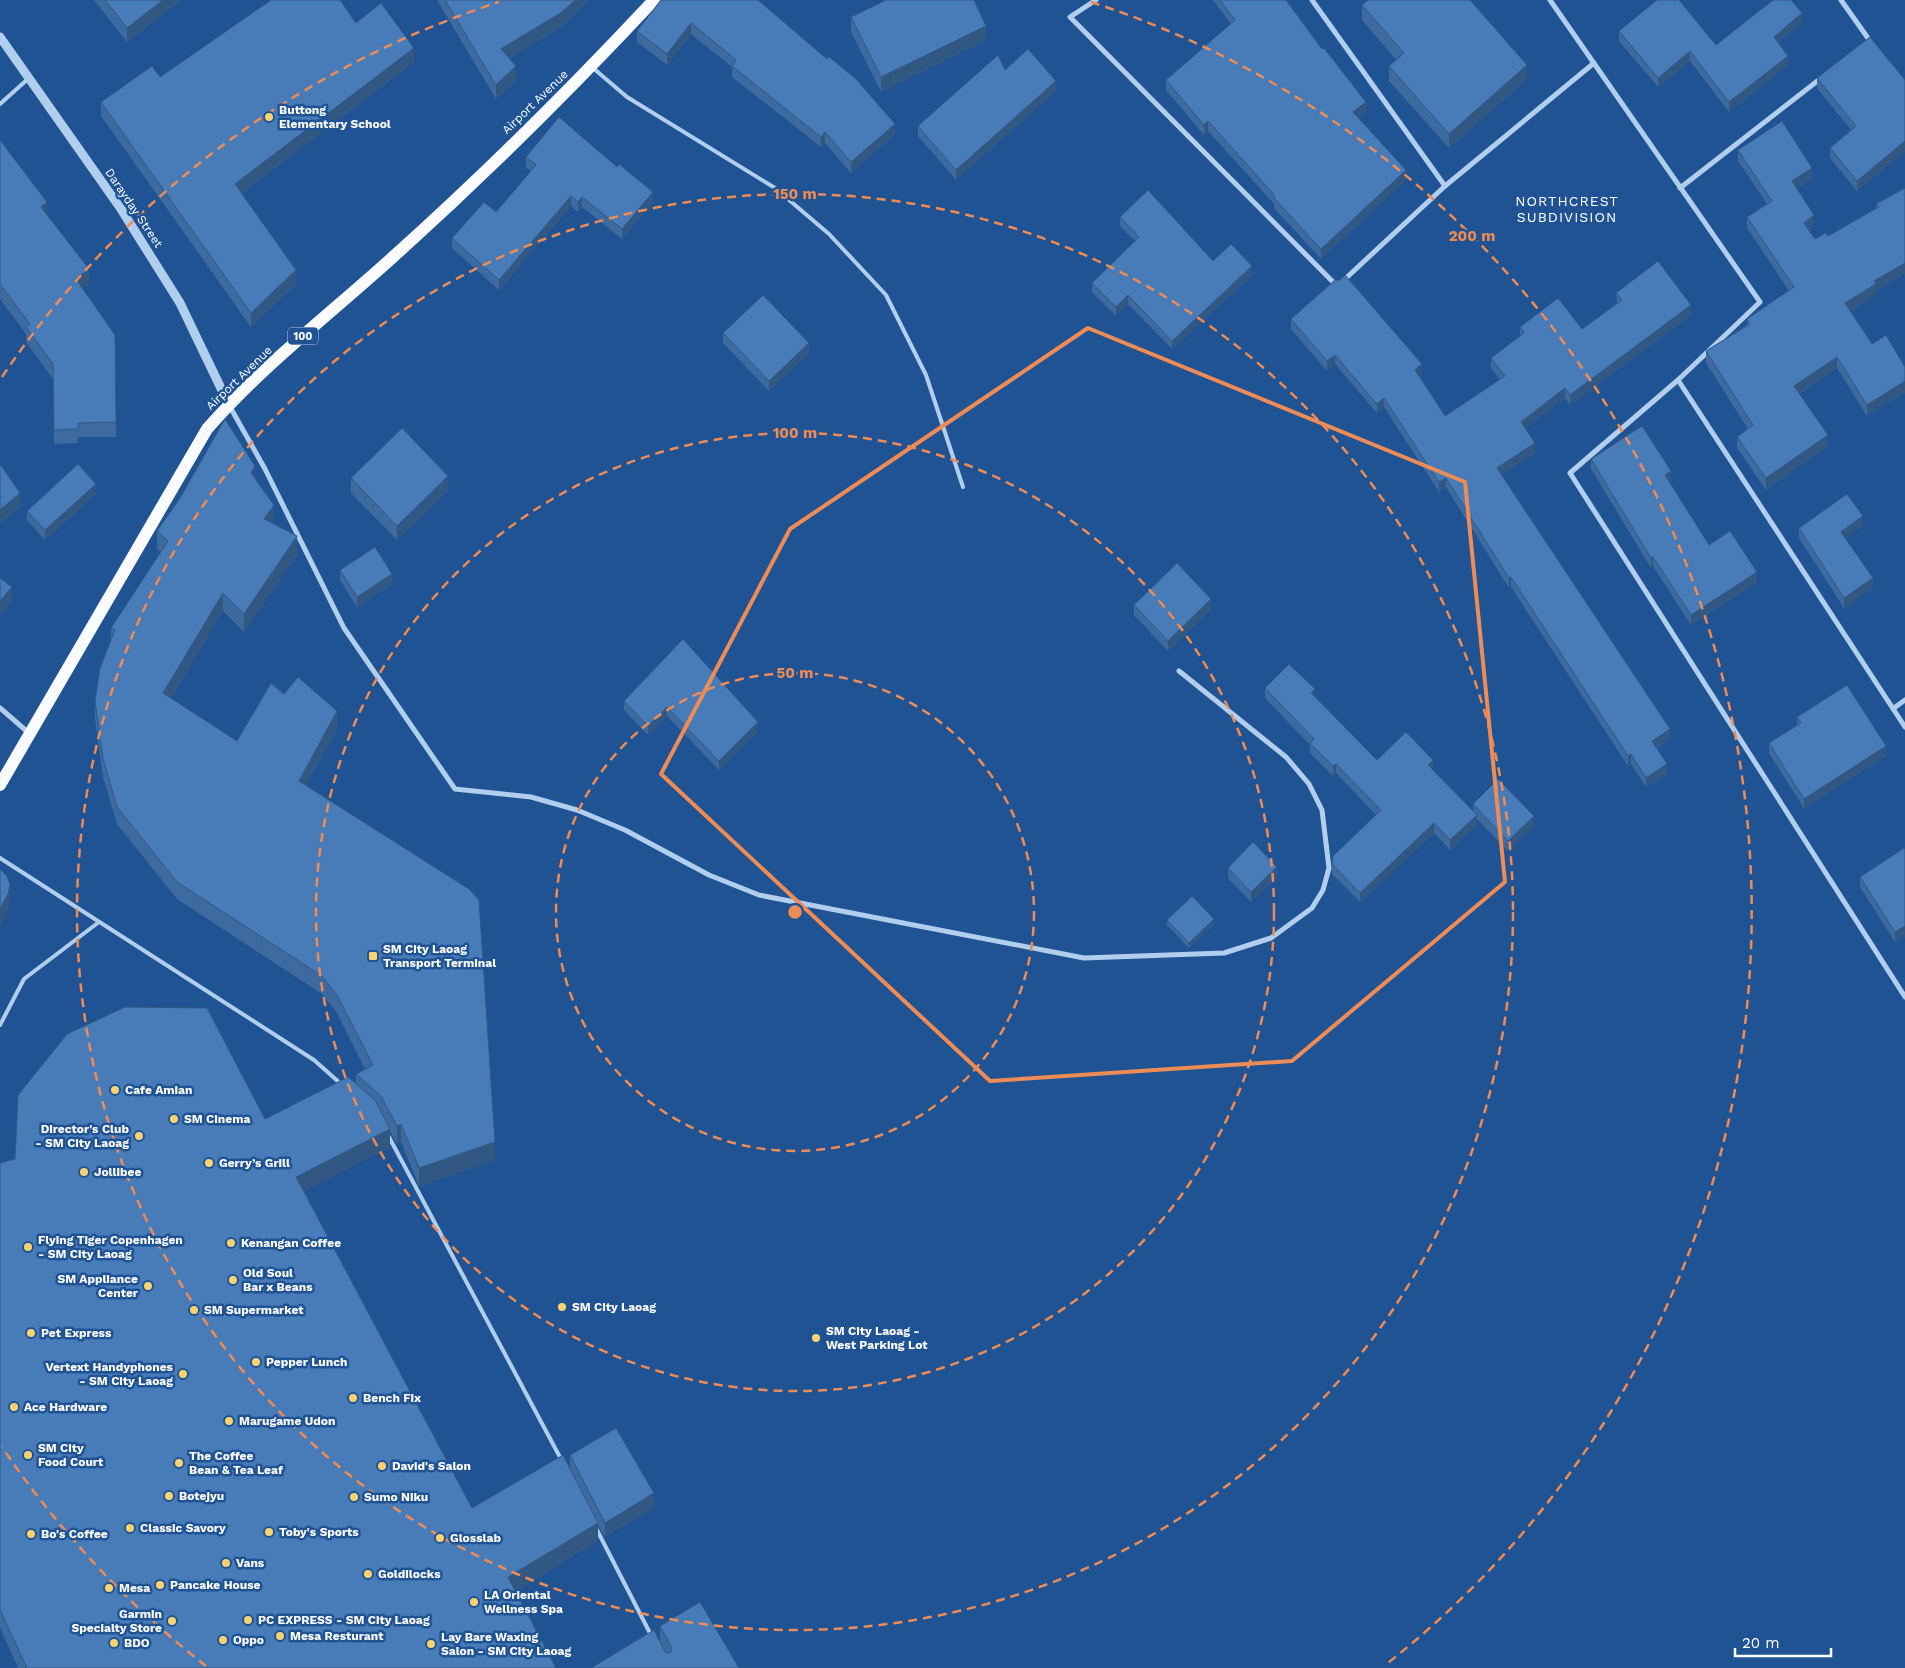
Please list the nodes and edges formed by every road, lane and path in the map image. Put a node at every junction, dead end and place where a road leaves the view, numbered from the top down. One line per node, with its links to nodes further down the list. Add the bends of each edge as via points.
1 (654, 0): 9 (main road, Airport Avenue / 100)
2 (1096, 0): 13 (street, via 1070,17 1337,286)
3 (1312, 0): 13 (street)
4 (1550, 0): 8 (street)
5 (1841, 0): 7 (street, via 1870,41)
6 (0, 36): 10 (street, Darayday Street)
7 (1862, 47)
8 (1594, 63): 13 (street); 14 (street)
9 (592, 67): 16 (main road, Airport Avenue / 100, via 394,256); 17 (lane, via 627,97 776,188 829,234 886,295 926,375)
10 (30, 78): 12 (lane); 16 (street, Darayday Street, via 121,209 180,303)
11 (1823, 78): 14 (street)
12 (0, 104)
13 (1445, 186)
14 (1680, 188): 15 (street, via 1760,302)
15 (1678, 380): 21 (street); 27 (street, via 1570,473)
16 (228, 405): 18 (street, via 265,469 344,628 455,789 531,797 576,810 625,830 709,875 760,895 1084,958 1224,952 1271,938 1312,908 1323,890 1329,868 1322,810 1309,784 1286,757); 23 (main road, Airport Avenue / 100, via 187,461)
17 (963, 487)
18 (1178, 671)
19 (1905, 700): 21 (street)
20 (0, 708): 23 (street)
21 (1894, 708): 22 (street)
22 (1905, 727)
23 (30, 735): 24 (main road, Airport Avenue / 100)
24 (0, 786)
25 (0, 858): 26 (lane)
26 (99, 922): 28 (lane, via 24,979); 29 (lane, via 314,1060)
27 (1905, 997)
28 (0, 1024)
29 (342, 1085)
30 (387, 1134): 31 (lane)
31 (566, 1470)
32 (592, 1520): 33 (lane)
33 (654, 1642)

